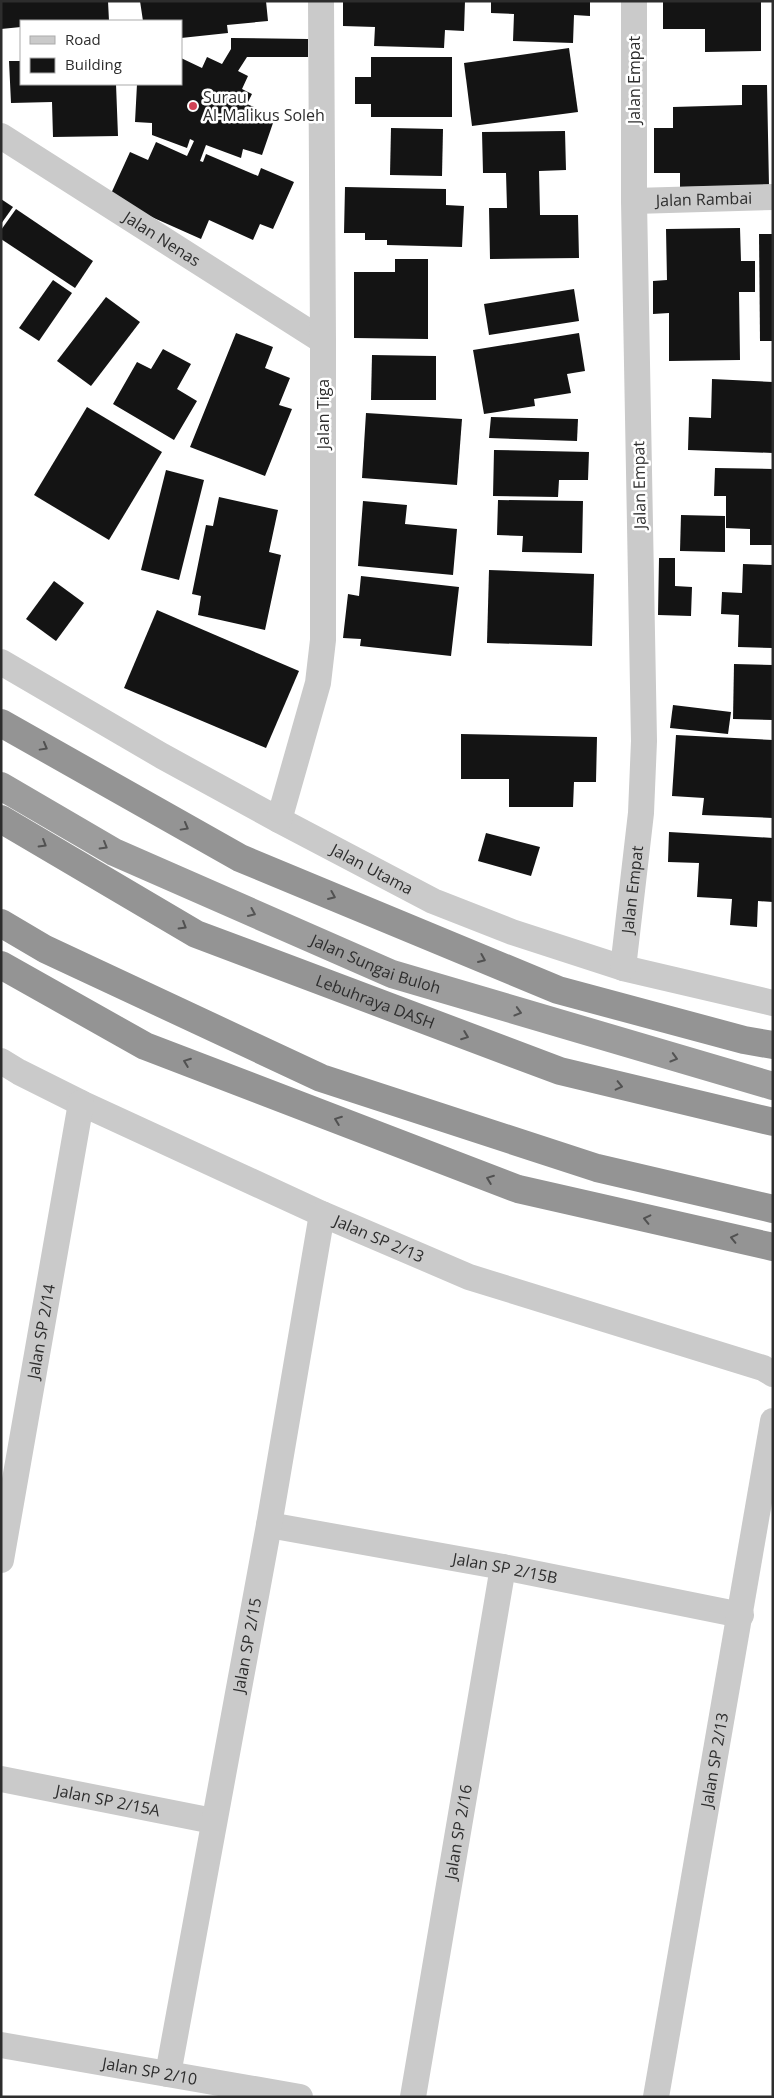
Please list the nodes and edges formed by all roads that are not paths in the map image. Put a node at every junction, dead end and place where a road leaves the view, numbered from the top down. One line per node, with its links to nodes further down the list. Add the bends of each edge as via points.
1 (321, 1): 6 (street, Jalan Tiga)
2 (634, 1): 5 (street, Jalan Empat)
3 (1, 136): 6 (street, Jalan Nenas)
4 (773, 197): 5 (street, Jalan Rambai)
5 (634, 202): 14 (street, Jalan Empat, via 644,741 641,814)
6 (323, 341): 11 (street, Jalan Tiga, via 323,640 318,683)
7 (1, 662): 11 (street, Jalan Utama)
8 (1, 723): 16 (highway, one-way to 16, via 240,858 558,990)
9 (1, 786): 18 (highway, Jalan Sungai Buloh, one-way to 18, via 114,852 392,974)
10 (1, 819): 20 (highway, Lebuhraya DASH, one-way to 20, via 196,934 560,1072)
11 (279, 820): 14 (street, Jalan Utama, via 433,901 512,932)
12 (1, 922): 21 (highway, bridge, via 45,949 321,1078 596,1168)
13 (1, 965): 23 (highway, one-way to 13, via 518,1190 145,1046)
14 (623, 968): 15 (street, Jalan Utama)
15 (773, 1003)
16 (773, 1045)
17 (1, 1061): 19 (street, Jalan SP 2/13)
18 (773, 1086)
19 (81, 1103): 22 (street, Jalan SP 2/13); 27 (street, Jalan SP 2/14)
20 (773, 1122)
21 (773, 1210)
22 (322, 1214): 24 (street, Jalan SP 2/13, via 469,1277 763,1368); 26 (street, Jalan SP 2/15)
23 (773, 1247)
24 (773, 1374)
25 (773, 1421): 29 (street, Jalan SP 2/13)
26 (269, 1525): 28 (street, Jalan SP 2/15B); 31 (street, Jalan SP 2/15)
27 (1, 1560)
28 (503, 1567): 29 (street, Jalan SP 2/15B); 35 (street, Jalan SP 2/16)
29 (740, 1615): 36 (street, Jalan SP 2/13)
30 (1, 1779): 31 (street, Jalan SP 2/15A)
31 (213, 1821): 33 (street, Jalan SP 2/15)
32 (1, 2045): 33 (street, Jalan SP 2/10)
33 (168, 2074): 34 (street, Jalan SP 2/10)
34 (300, 2097)
35 (413, 2097)
36 (656, 2097)

